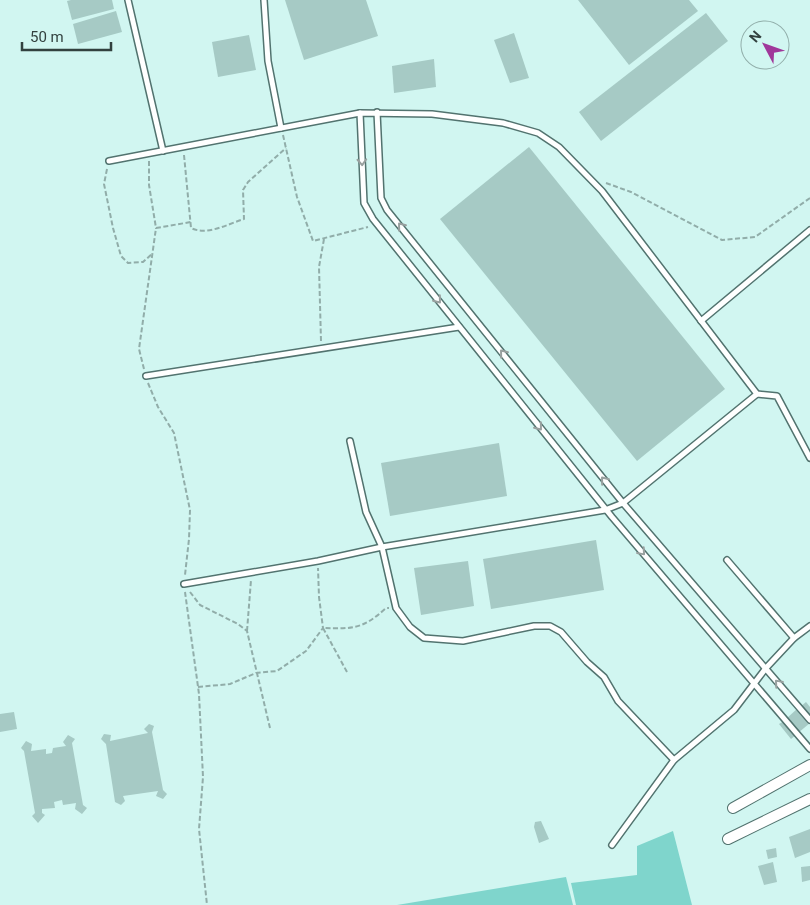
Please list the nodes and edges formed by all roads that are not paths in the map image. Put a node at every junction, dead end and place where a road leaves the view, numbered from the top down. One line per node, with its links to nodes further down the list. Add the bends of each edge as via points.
1 (128, 0): 6 (lane)
2 (264, 0): 5 (lane, via 268,61)
3 (377, 112): 4 (lane); 9 (lane, via 432,114 502,123 538,133 560,147 602,191); 15 (lane, one-way to 3, via 388,210 381,198)
4 (360, 113): 5 (lane); 10 (lane, one-way to 10, via 364,203)
5 (281, 128): 6 (lane)
6 (164, 151): 7 (lane)
7 (109, 161)
8 (810, 230): 9 (lane)
9 (700, 320): 12 (lane)
10 (459, 327): 11 (lane); 16 (lane, one-way to 16)
11 (146, 376)
12 (757, 394): 14 (lane, via 777,396); 15 (lane)
13 (350, 441): 17 (lane, via 366,512)
14 (810, 458)
15 (623, 503): 16 (lane); 22 (lane)
16 (606, 510): 17 (lane); 23 (lane, one-way to 23)
17 (382, 547): 19 (lane); 26 (lane, via 396,608 410,627 424,638 463,641 534,626 550,626 561,632 604,678 618,701)
18 (727, 560): 21 (lane)
19 (184, 584)
20 (810, 626): 21 (lane)
21 (794, 638): 22 (lane)
22 (766, 668): 23 (lane); 24 (lane, one-way to 22)
23 (755, 683): 25 (lane); 26 (lane, via 734,710)
24 (810, 720)
25 (810, 749)
26 (674, 760): 31 (lane)
27 (810, 765): 29 (street)
28 (810, 799): 30 (street)
29 (733, 808)
30 (728, 839)
31 (612, 845)

